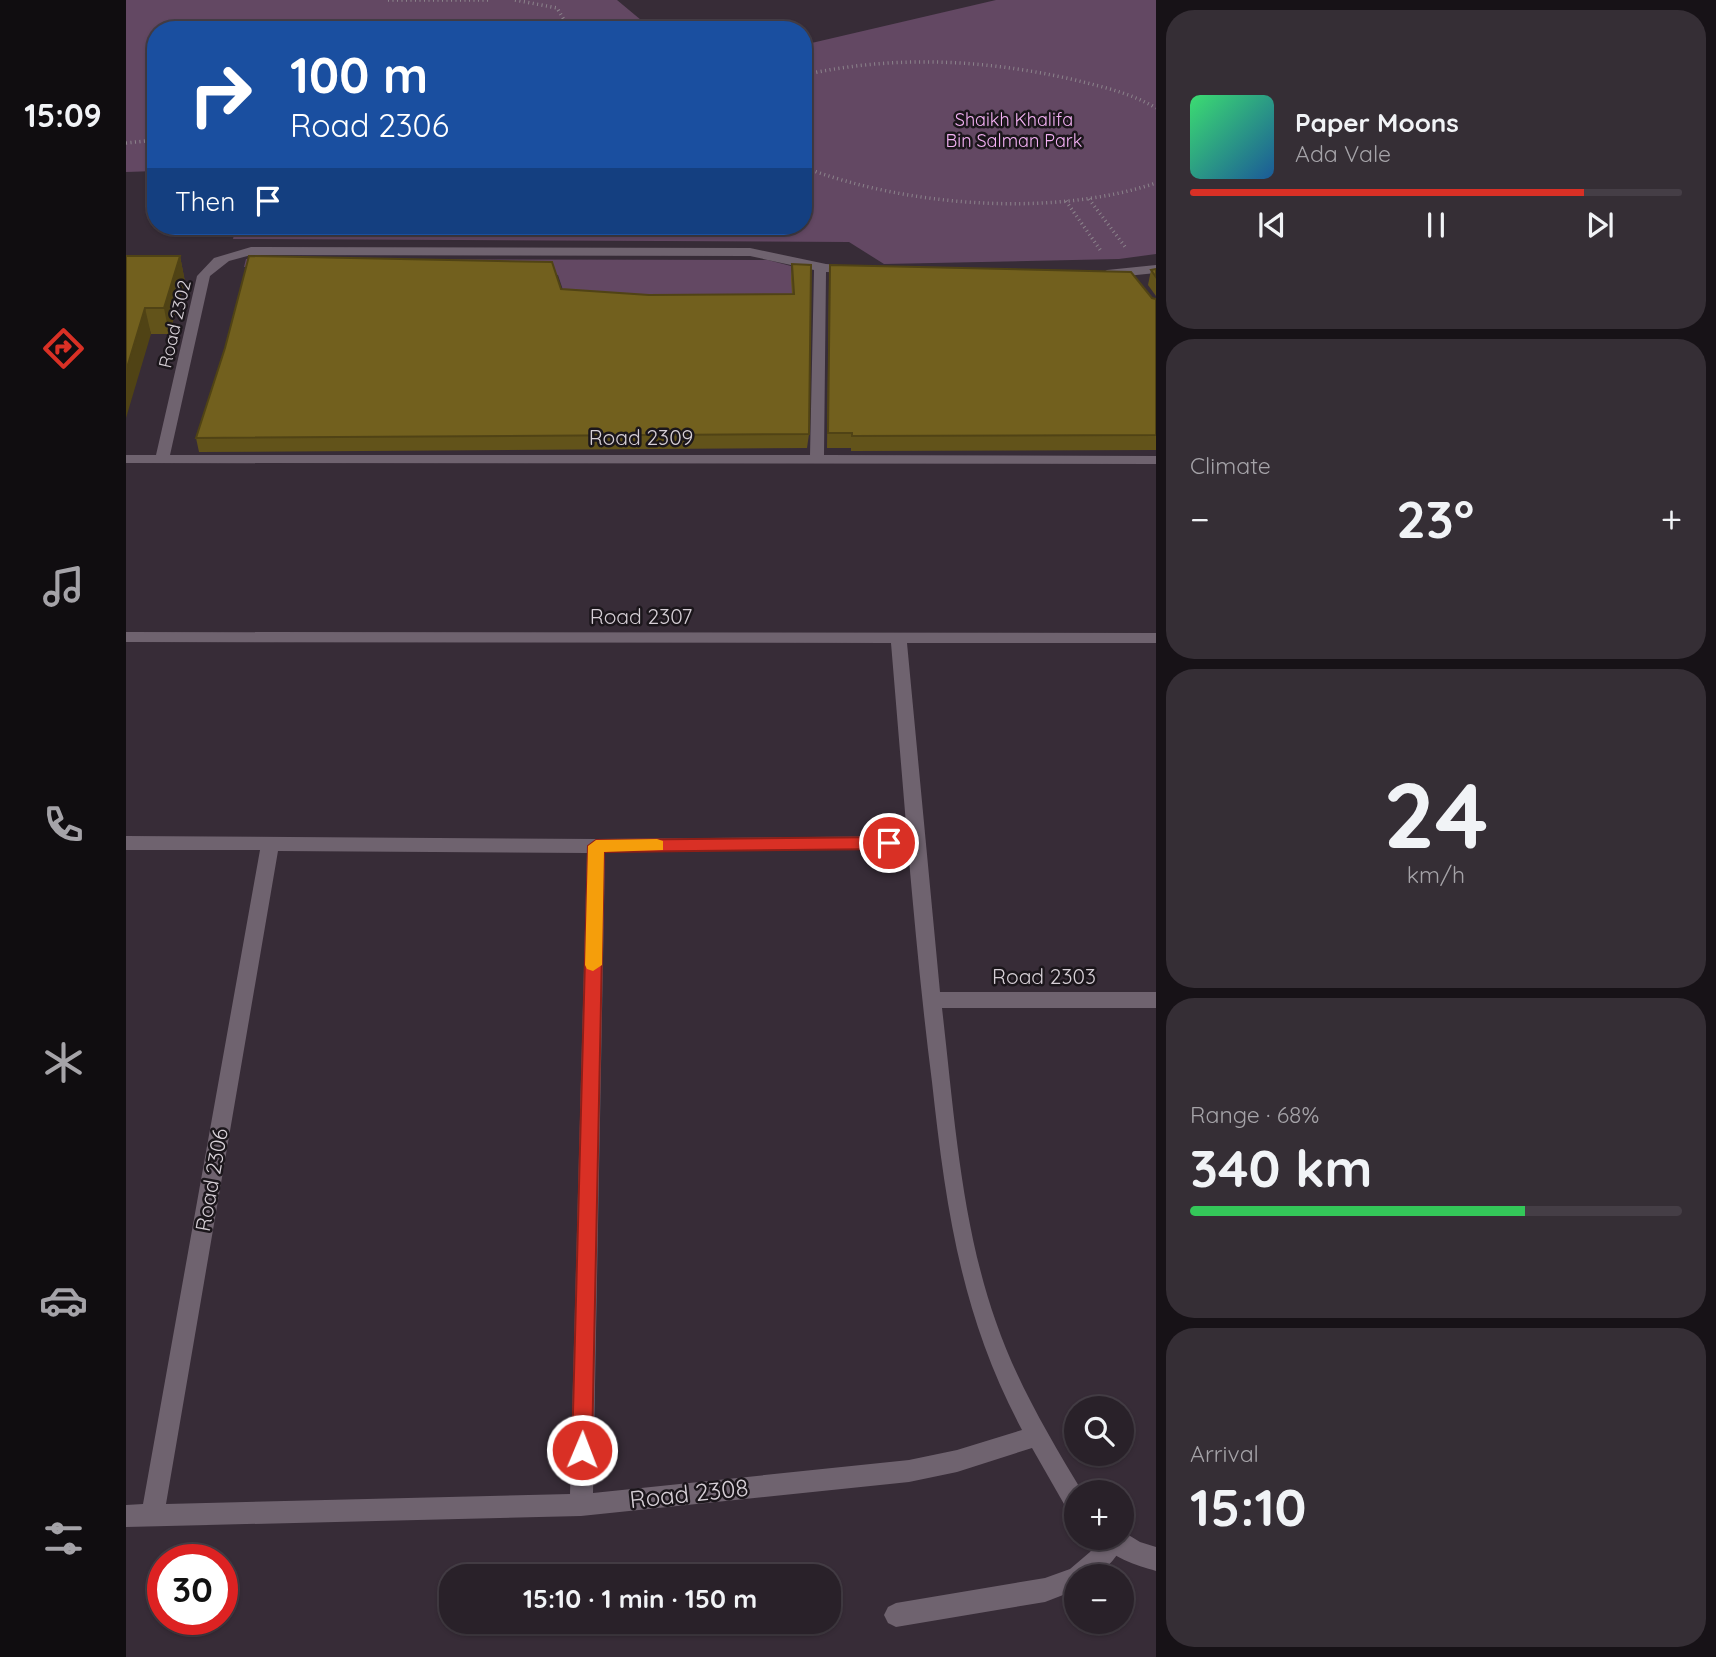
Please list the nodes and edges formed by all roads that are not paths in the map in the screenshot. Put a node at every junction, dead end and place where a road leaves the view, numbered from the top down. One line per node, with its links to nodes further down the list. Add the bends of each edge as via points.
1 (820, 270): 2 (street, Road 2302); 6 (street, Road 2302, via 750,252 251,251 229,255 213,263 204,276); 7 (street)
2 (860, 270)
3 (1090, 273): 4 (street)
4 (1136, 274)
5 (126, 459): 6 (street, Road 2309)
6 (162, 459): 7 (street, Road 2309)
7 (817, 459): 8 (street, Road 2309)
8 (1156, 460)
9 (126, 637): 10 (street, Road 2307)
10 (899, 638): 11 (street, Road 2307); 12 (street)
11 (1156, 638)
12 (916, 842): 15 (street); 16 (street)
13 (126, 843): 14 (street)
14 (270, 845): 15 (street); 21 (street, Road 2306)
15 (596, 846): 20 (street)
16 (931, 1000): 17 (street, Road 2303); 18 (street, via 968,1264 1006,1376)
17 (1156, 1000)
18 (1036, 1436): 19 (street); 20 (street, Road 2308, via 909,1471)
19 (1064, 1483)
20 (581, 1505): 21 (street, Road 2308)
21 (153, 1515): 22 (street, Road 2308)
22 (126, 1516)
23 (1105, 1550): 26 (street)
24 (1131, 1550): 25 (street)
25 (1156, 1559)
26 (1093, 1564)
27 (1064, 1582): 28 (street, via 1045,1590)
28 (896, 1615)

